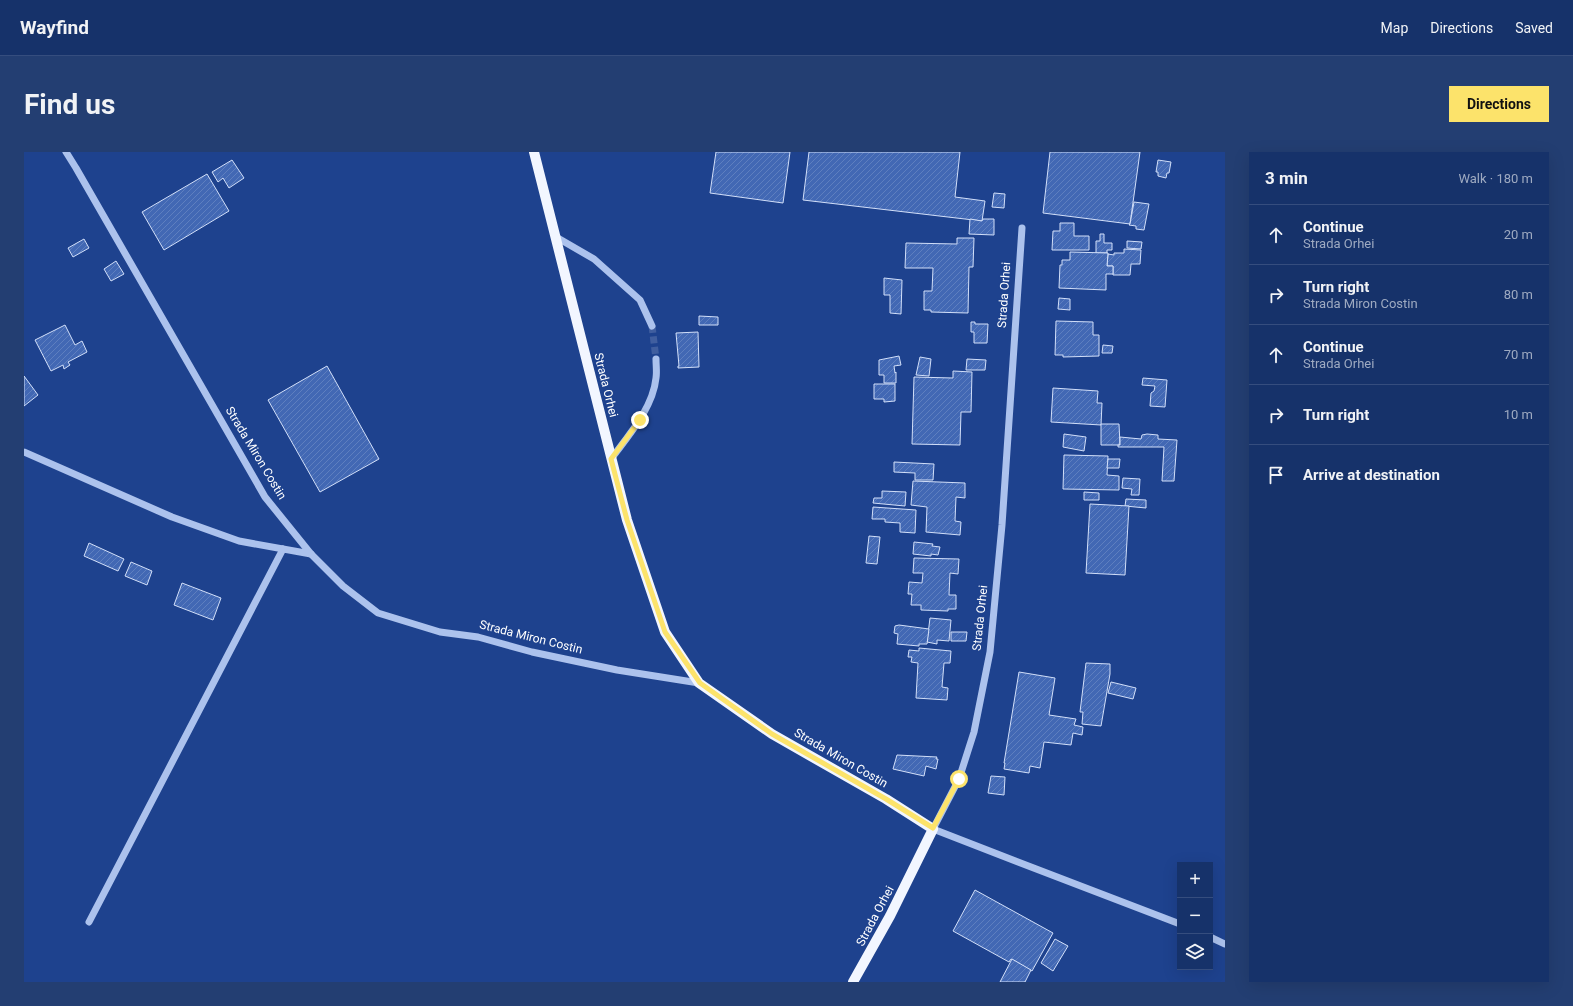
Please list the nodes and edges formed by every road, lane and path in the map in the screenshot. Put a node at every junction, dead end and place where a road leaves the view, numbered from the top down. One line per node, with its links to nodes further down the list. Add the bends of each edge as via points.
1 (66, 152): 10 (street, Strada Miron Costin, via 265,497)
2 (534, 152): 4 (main road, Strada Orhei)
3 (1022, 228): 12 (street, Strada Orhei, via 1002,526 990,652 974,732 959,779)
4 (556, 238): 5 (street, via 594,260 640,300); 8 (main road, Strada Orhei)
5 (652, 326)
6 (656, 360): 8 (street, via 656,379 650,399 640,420)
7 (24, 452): 9 (street, via 172,517 239,541)
8 (611, 459): 11 (main road, Strada Orhei, via 627,520 665,632)
9 (283, 549): 10 (street); 13 (street)
10 (311, 554): 11 (street, Strada Miron Costin, via 343,586 378,613 440,632 478,637 555,657)
11 (700, 683): 12 (main road, Strada Miron Costin, via 772,734)
12 (933, 828): 14 (street, Strada Miron Costin); 17 (main road, Strada Orhei, via 890,916)
13 (89, 922)
14 (1177, 923)
15 (1213, 938): 16 (street)
16 (1225, 944)
17 (853, 982)

